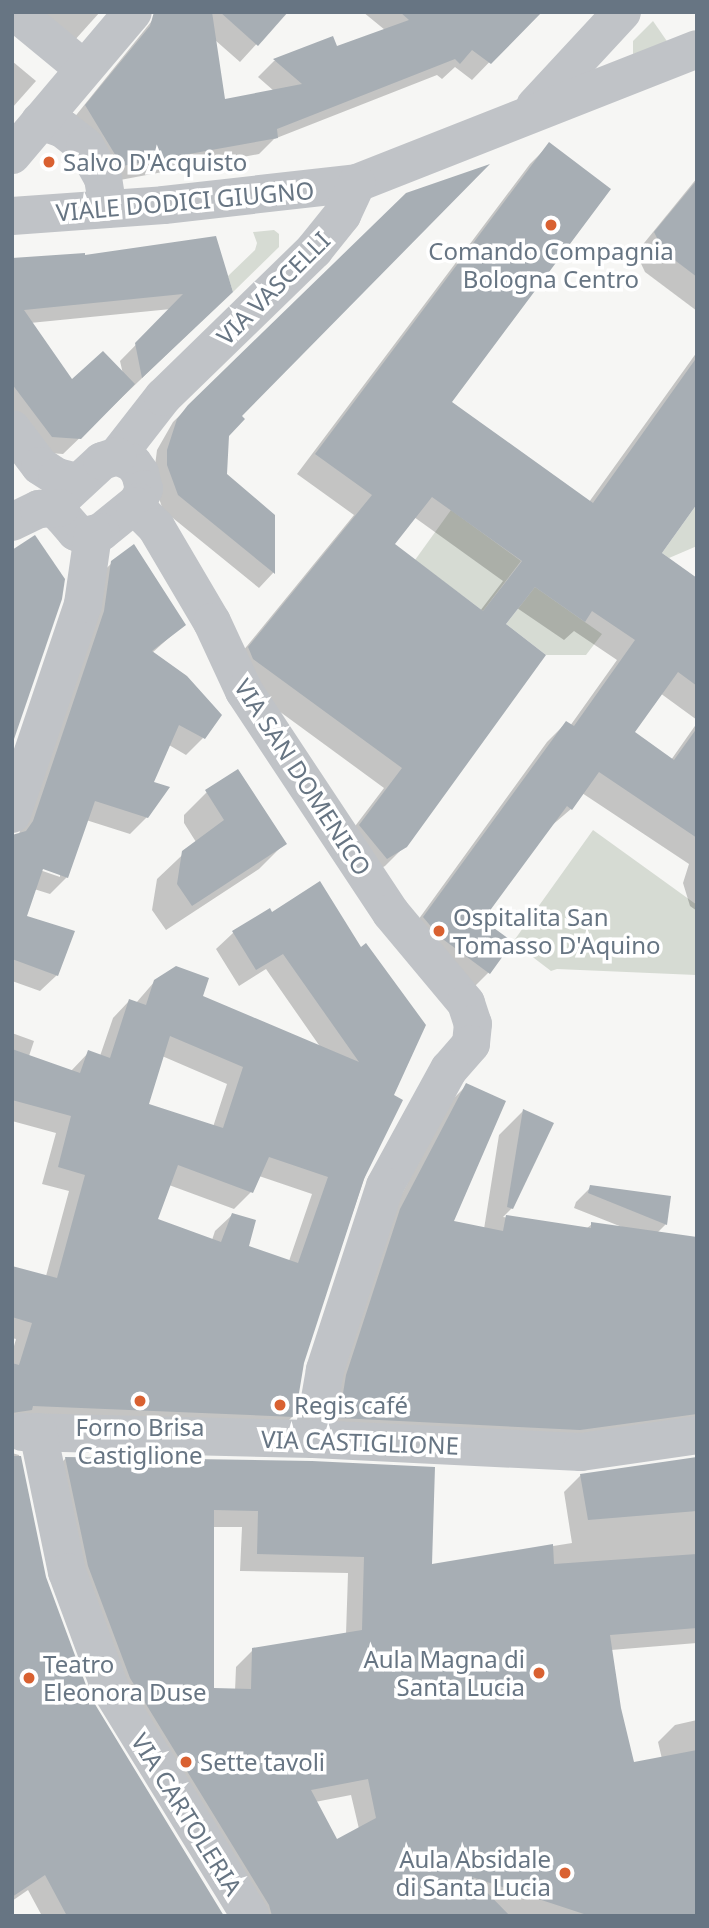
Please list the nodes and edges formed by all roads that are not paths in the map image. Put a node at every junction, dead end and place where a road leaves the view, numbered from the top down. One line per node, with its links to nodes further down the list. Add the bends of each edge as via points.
1 (15, 12): 5 (street)
2 (133, 12): 5 (street)
3 (622, 12): 6 (street, via 554,88)
4 (697, 49): 6 (street)
5 (84, 68): 7 (street)
6 (522, 116): 9 (street)
7 (40, 121): 8 (street); 10 (street, via 63,129 85,146 103,178)
8 (12, 155)
9 (357, 183): 10 (street, VIALE DODICI GIUGNO); 13 (street, VIA VASCELLI, via 342,215 314,250 163,397)
10 (108, 209): 11 (street, VIALE DODICI GIUGNO)
11 (12, 216)
12 (12, 429): 14 (street)
13 (117, 456): 14 (street, via 102,461); 15 (street, via 133,463 143,481)
14 (68, 495): 16 (street); 17 (street, via 68,526)
15 (135, 506): 17 (street); 21 (street, VIA SAN DOMENICO, via 156,527 212,622 244,691 391,913 466,1003 473,1024 471,1044 449,1069 385,1186 325,1370)
16 (12, 522)
17 (93, 536): 18 (street, via 83,604)
18 (12, 814)
19 (30, 1432): 21 (street, VIA CASTIGLIONE); 22 (street, VIA CARTOLERIA, via 66,1572 110,1688)
20 (697, 1435): 21 (street, VIA CASTIGLIONE, via 581,1452)
21 (313, 1439)
22 (250, 1916)

